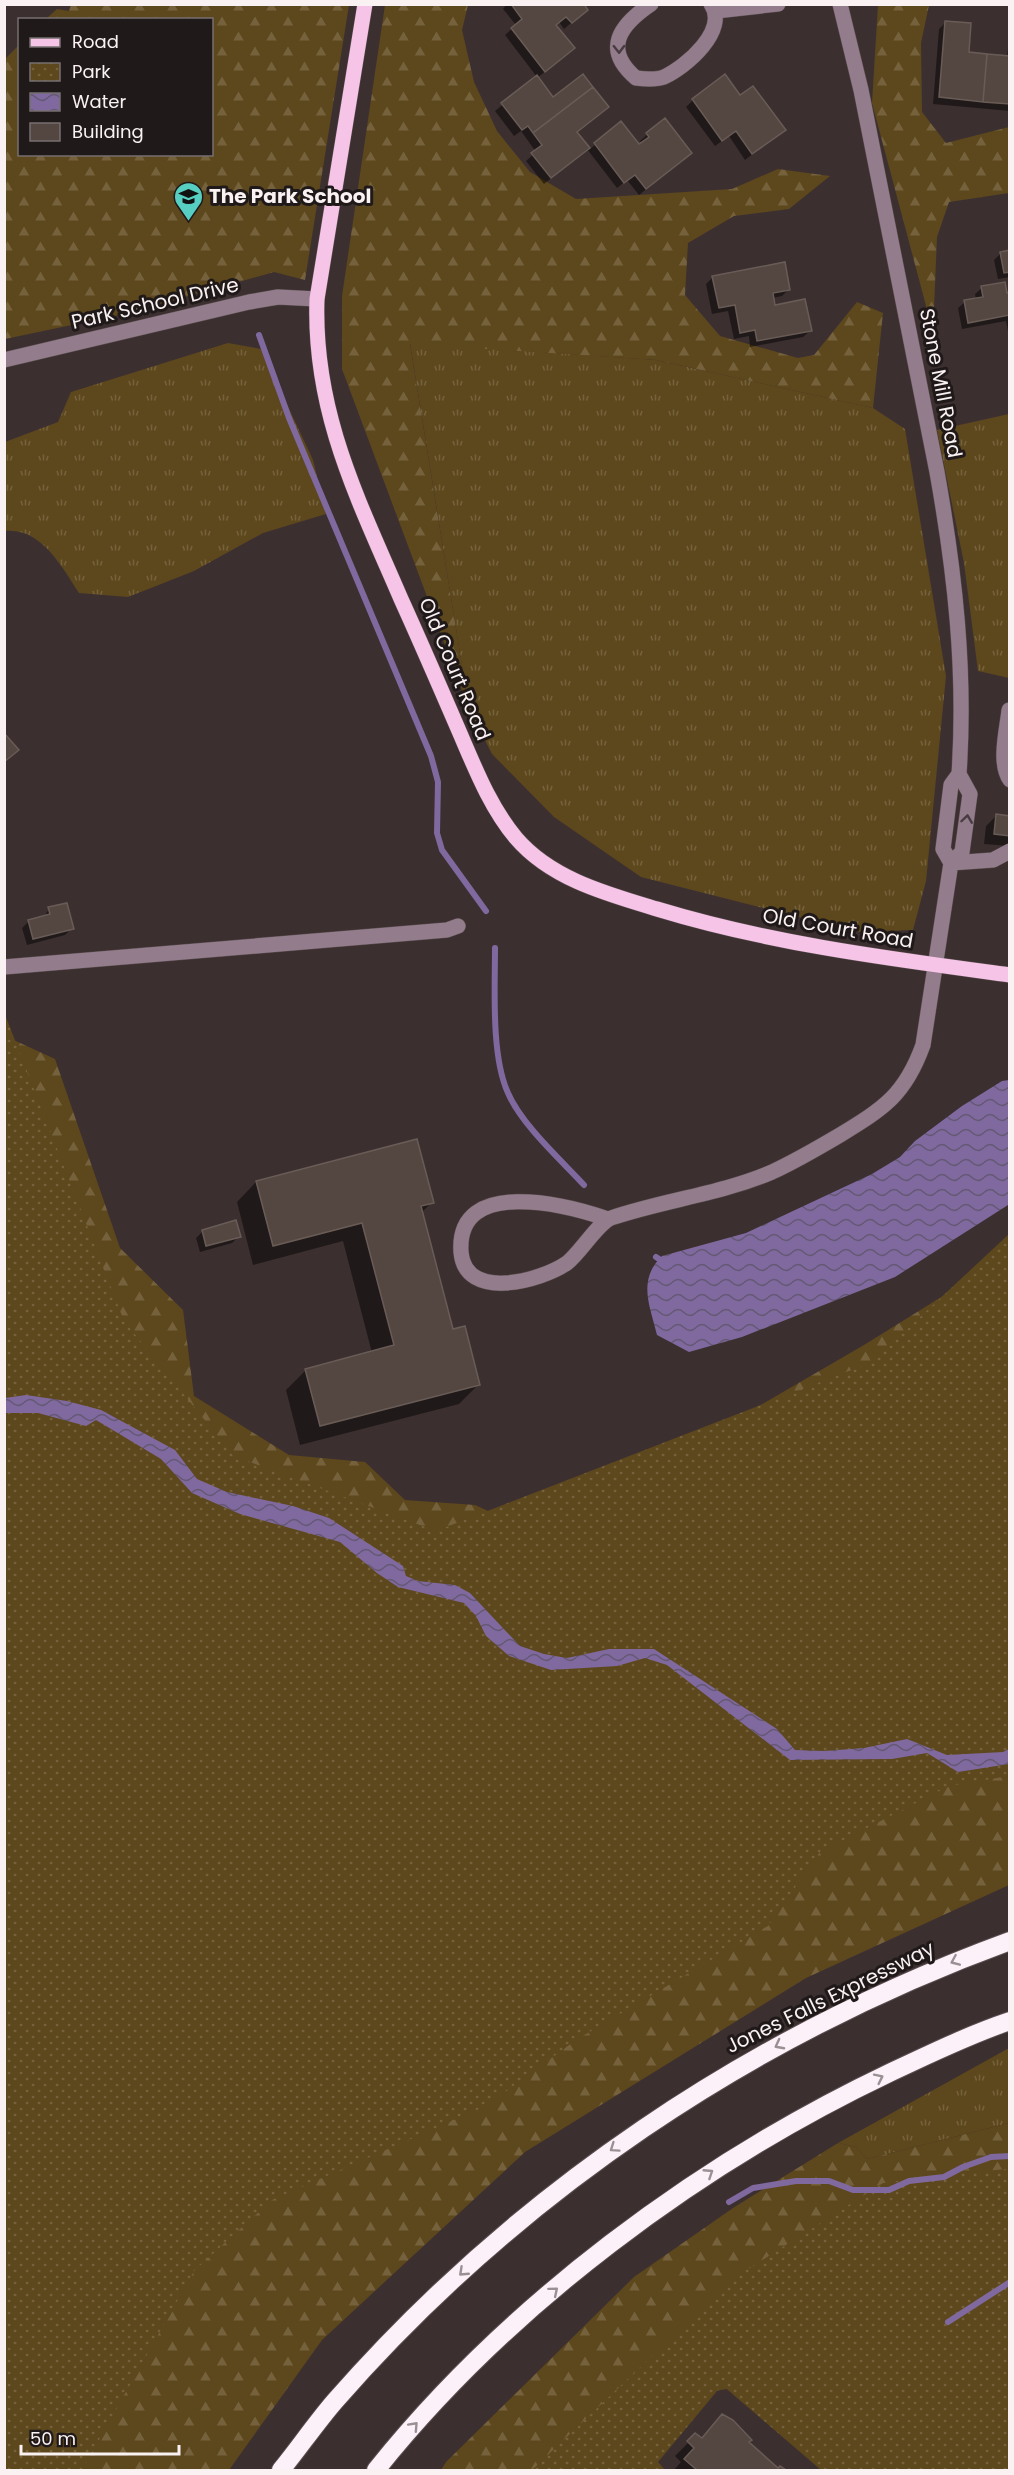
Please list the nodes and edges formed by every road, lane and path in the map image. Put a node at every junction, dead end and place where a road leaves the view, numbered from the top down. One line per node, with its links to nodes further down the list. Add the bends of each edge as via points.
1 (365, 4): 6 (main road, Old Court Road)
2 (651, 4): 5 (street, one-way to 5, via 626,26 618,40 617,56 636,78 662,78 706,43 717,20)
3 (778, 4): 5 (street)
4 (840, 4): 11 (street, Stone Mill Road, via 861,90 949,536 961,647 959,774 951,785 943,849)
5 (713, 8)
6 (317, 299): 7 (street, Park School Drive, via 278,297 249,302); 13 (main road, Old Court Road, via 316,332 323,392 355,492 487,793 504,822 529,851 586,885 699,922 822,948)
7 (4, 360)
8 (1009, 710): 9 (street, via 1004,759)
9 (1010, 780)
10 (1010, 851): 11 (street, via 993,860)
11 (951, 863): 13 (street, Stone Mill Road)
12 (458, 926): 14 (street)
13 (936, 965): 15 (main road, Old Court Road); 16 (street, Stone Mill Road, via 923,1045 913,1073 876,1112 771,1172)
14 (4, 967)
15 (1010, 975)
16 (608, 1219): 16 (street, via 568,1262 543,1277 511,1284 487,1281 471,1272 462,1259 463,1228 473,1214 488,1205 552,1203)
17 (1010, 1941): 19 (highway, Jones Falls Expressway, one-way to 19, via 896,1986 812,2027 734,2069 585,2168 502,2235 417,2314 334,2402)
18 (1010, 2021): 20 (highway, one-way to 18, via 466,2369 632,2229 705,2176 849,2092)
19 (281, 2470)
20 (375, 2470)

